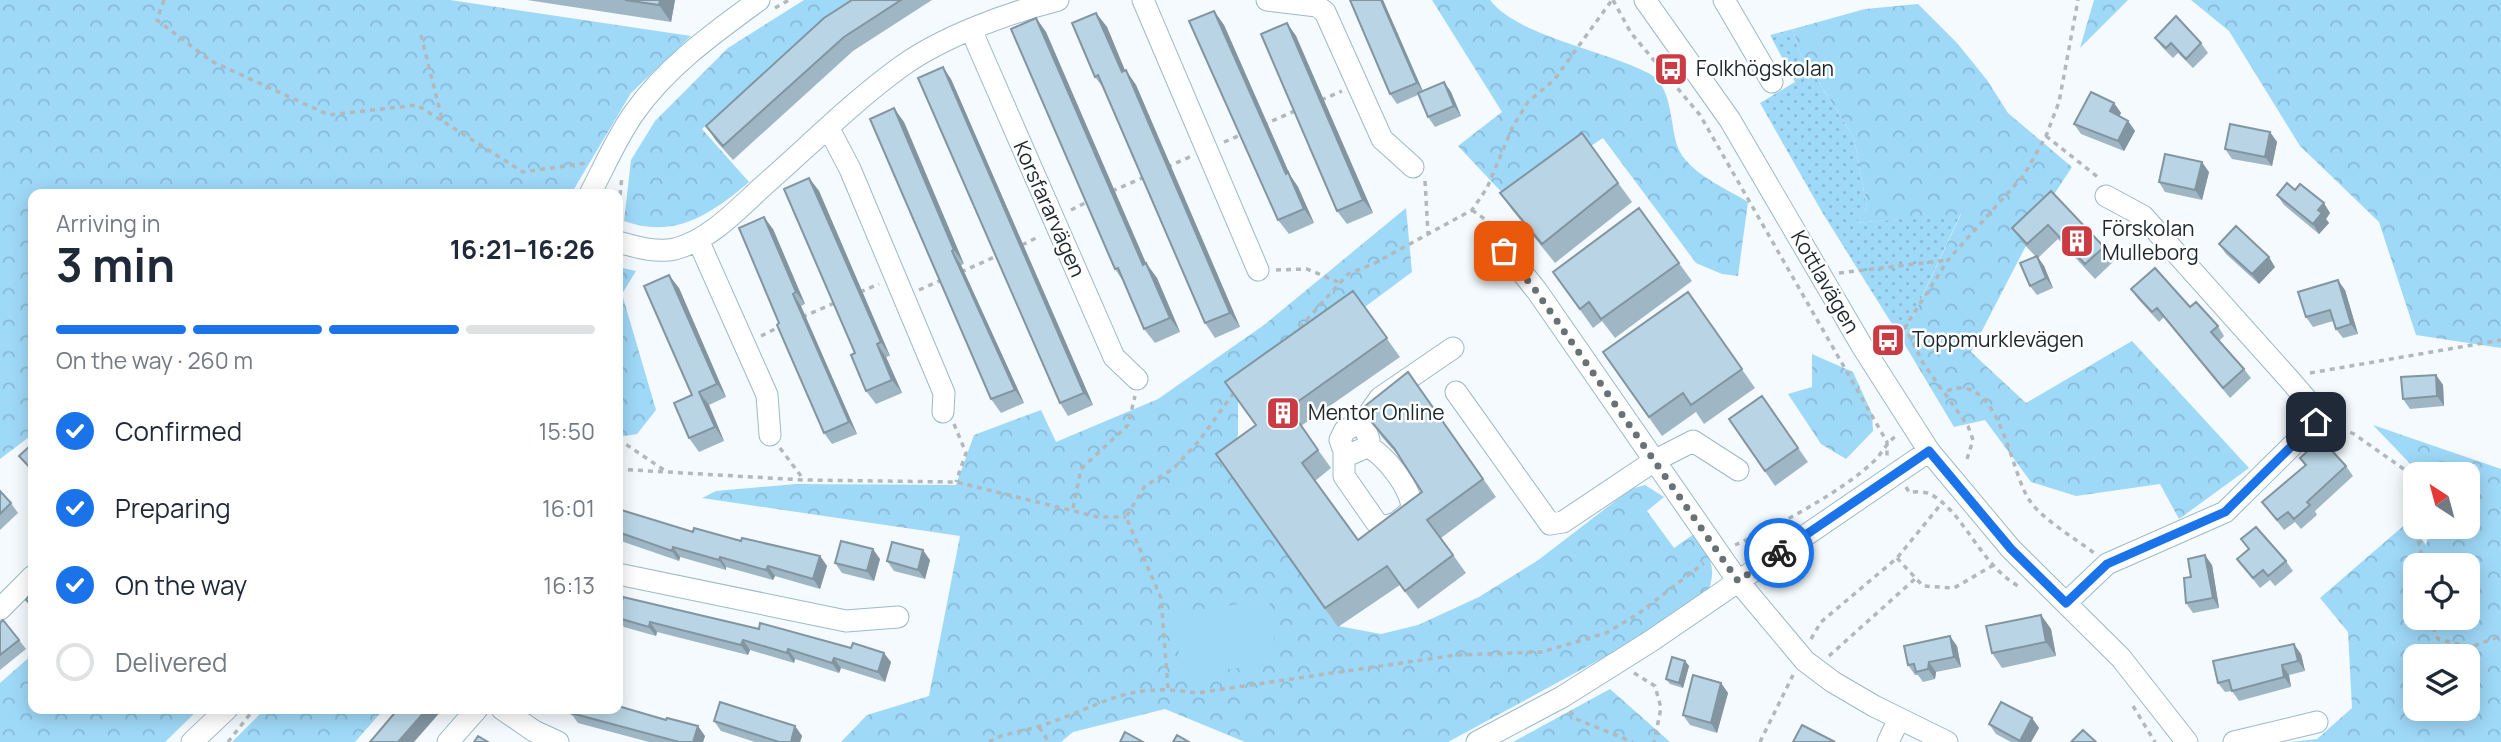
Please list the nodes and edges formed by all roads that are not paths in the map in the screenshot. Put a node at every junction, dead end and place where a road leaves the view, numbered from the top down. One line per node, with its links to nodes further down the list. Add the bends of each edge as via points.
1 (1058, 0): 7 (street, via 1018,11)
2 (1143, 0): 16 (street)
3 (1266, 0): 10 (street, via 1317,6 1325,12 1382,139)
4 (1644, 0): 25 (street, Kottlavägen, via 1730,120)
5 (1724, 0): 8 (street)
6 (766, 5): 11 (street, via 708,38 662,79 633,114)
7 (972, 32): 9 (street, via 904,65); 18 (street, Korsfararvägen, via 1114,358)
8 (1772, 82)
9 (829, 129): 13 (street); 20 (street, via 944,393)
10 (1413, 167)
11 (593, 189)
12 (2106, 196): 31 (street, via 2143,216 2290,379 2307,400 2316,422 2225,512 2107,564)
13 (698, 240): 14 (street, via 660,251); 22 (street, via 767,395)
14 (623, 243)
15 (1504, 251): 26 (street)
16 (1258, 270)
17 (1453, 348): 21 (street, via 1380,398)
18 (1137, 379)
19 (1456, 392): 26 (street, via 1550,524 1563,522)
20 (943, 412)
21 (1363, 422): 23 (street); 24 (street, via 1345,429 1340,440)
22 (770, 435)
23 (1367, 447): 24 (street, via 1351,454); 24 (street, via 1378,450 1412,496 1411,511 1383,527 1344,476)
24 (1344, 451)
25 (1929, 451): 30 (street); 31 (street, Kottlavägen, via 2011,549)
26 (1654, 461): 27 (street, via 1693,441); 30 (street)
27 (1738, 470)
28 (623, 575): 33 (street, via 846,621)
29 (28, 581): 32 (street)
30 (1738, 581): 37 (street, via 1816,670); 42 (street, via 1562,698)
31 (2066, 603): 45 (street, Kottlavägen, via 2121,658)
32 (0, 610)
33 (898, 617)
34 (222, 714): 39 (street)
35 (473, 714): 40 (street)
36 (509, 714): 41 (street)
37 (1899, 719): 43 (street); 44 (street)
38 (2317, 722): 46 (street)
39 (192, 742)
40 (448, 742)
41 (558, 742)
42 (1477, 742)
43 (1888, 742)
44 (1947, 742)
45 (2187, 742)
46 (2234, 742)

